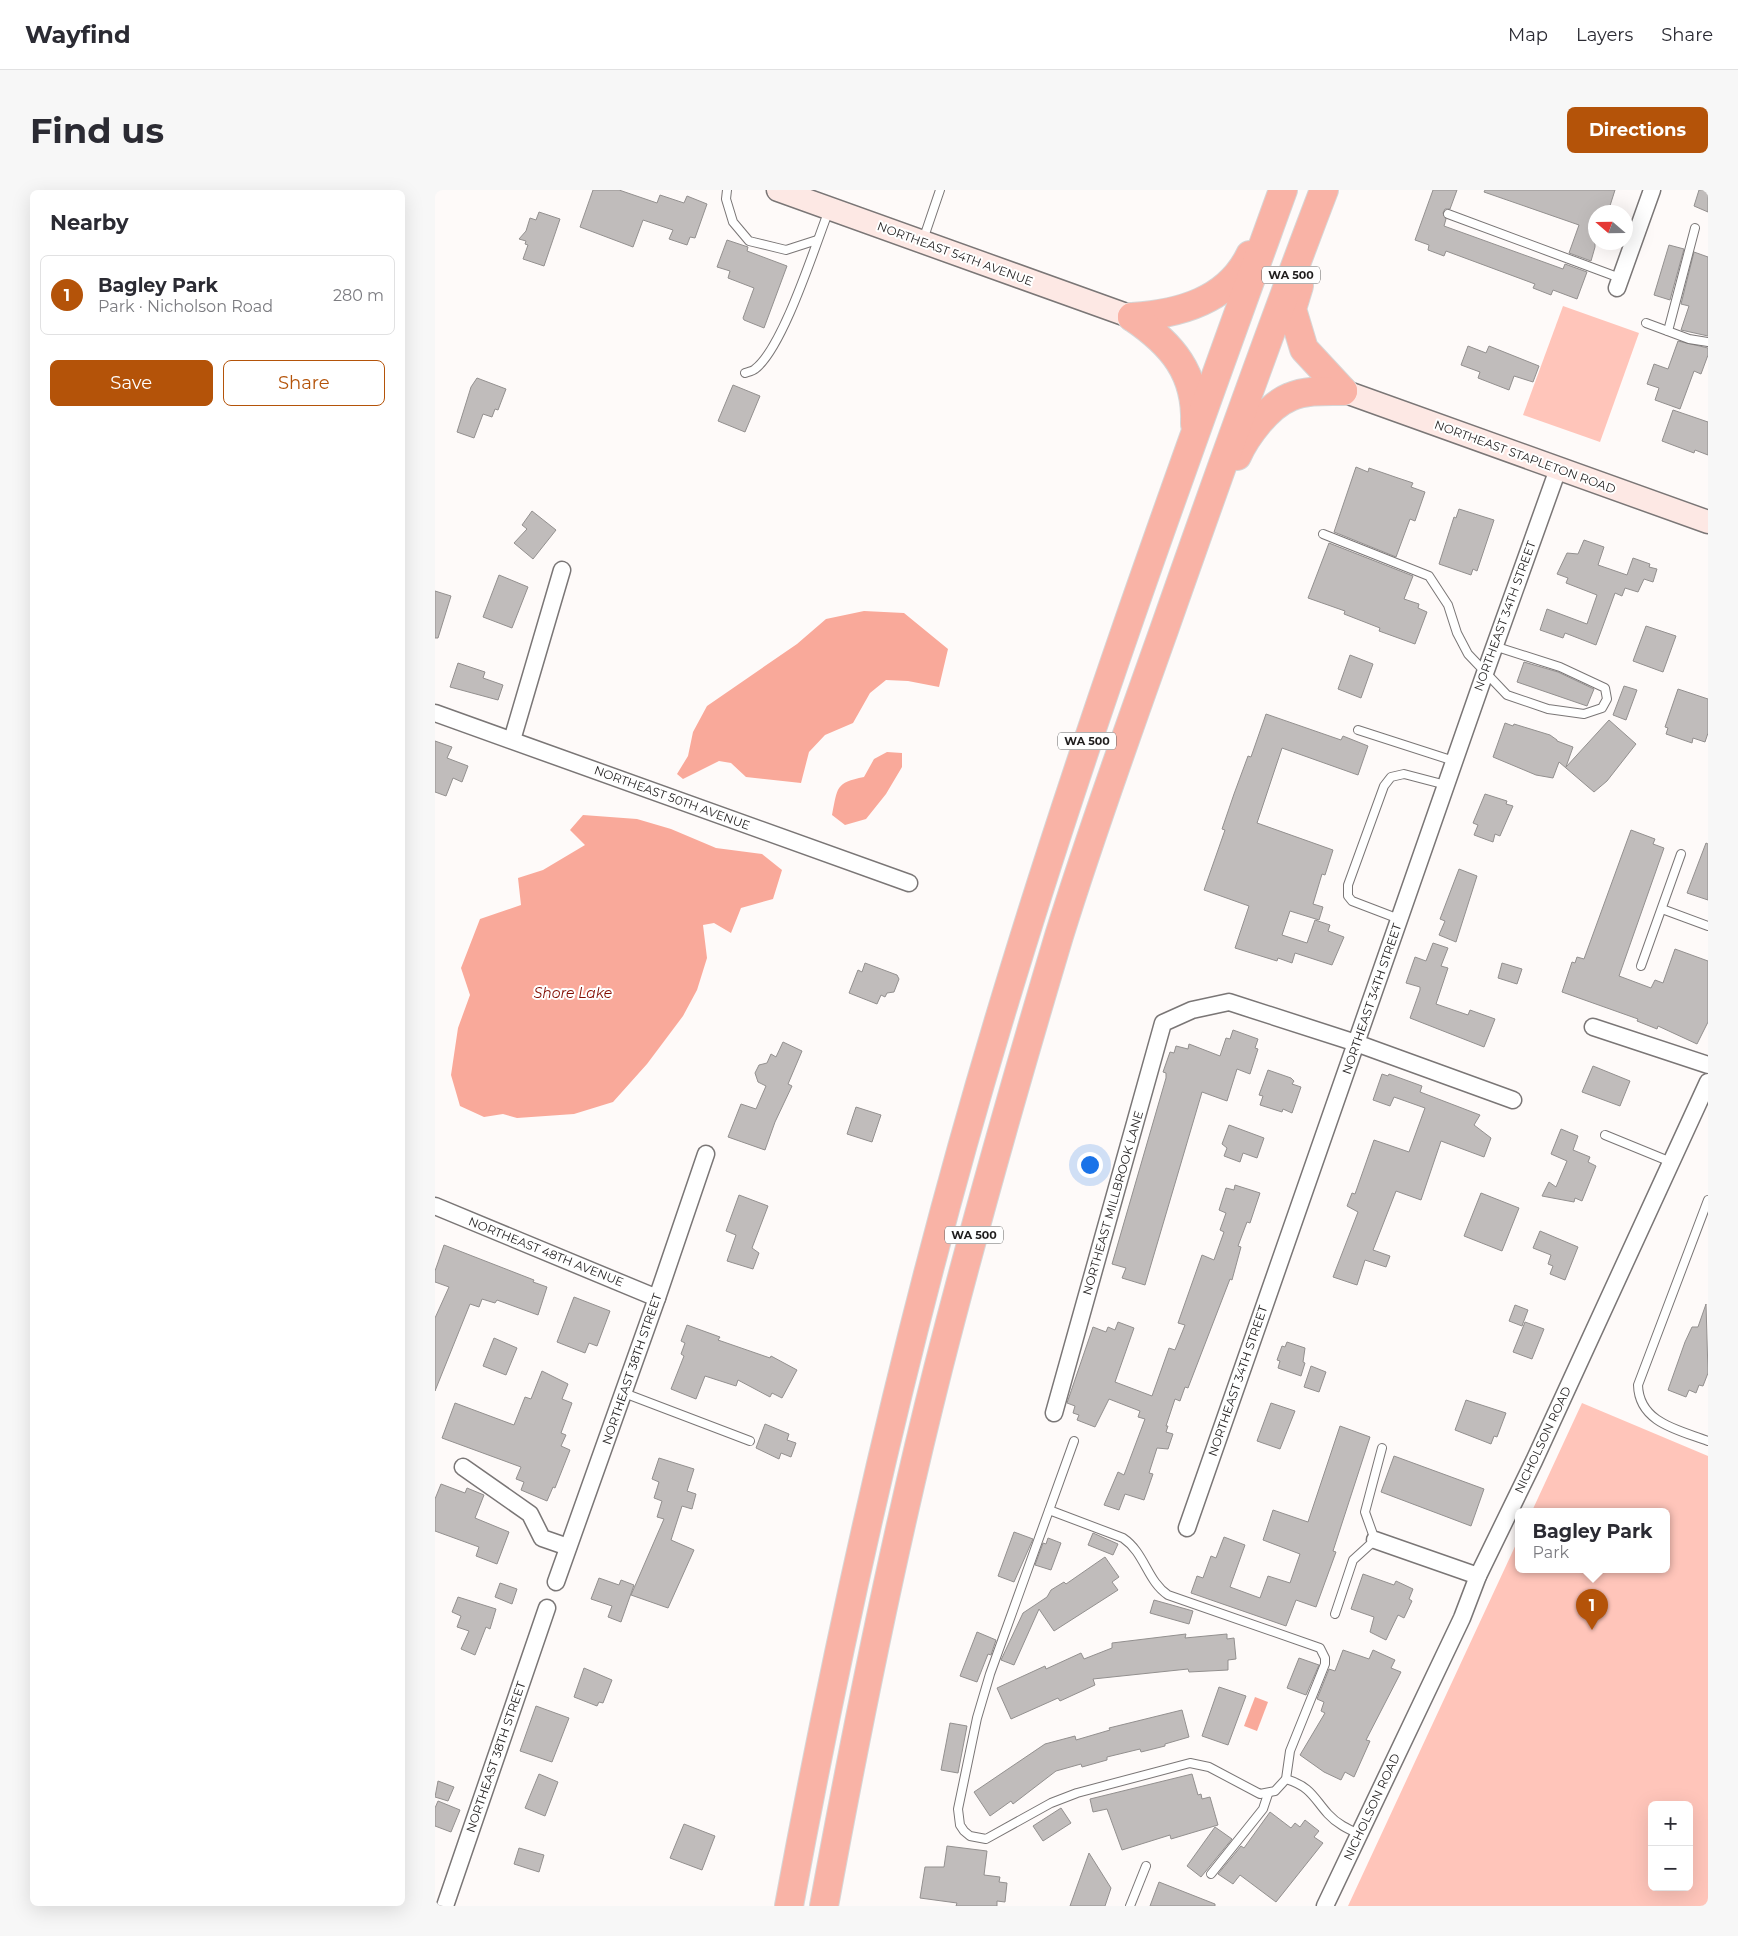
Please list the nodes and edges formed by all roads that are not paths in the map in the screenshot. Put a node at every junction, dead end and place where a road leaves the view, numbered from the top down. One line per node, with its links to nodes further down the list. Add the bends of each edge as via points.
1 (727, 190): 12 (lane, via 726,199 733,222 749,241 786,250)
2 (778, 190): 9 (street, NORTHEAST 54TH AVENUE)
3 (940, 190): 13 (lane)
4 (1279, 190): 15 (highway, via 1247,262 1231,284 1188,308 1163,315)
5 (1283, 190): 21 (highway, WA 500)
6 (1324, 190): 26 (highway, WA 500, via 1259,360)
7 (1329, 190): 20 (highway, via 1292,309 1304,349)
8 (1652, 190): 14 (street)
9 (829, 209): 12 (lane); 13 (street, NORTHEAST 54TH AVENUE)
10 (1448, 214): 14 (lane)
11 (1695, 228): 17 (lane)
12 (817, 240): 19 (lane, via 794,301 769,353 755,370)
13 (923, 242): 15 (street, NORTHEAST 54TH AVENUE)
14 (1619, 283)
15 (1132, 317): 21 (highway, via 1169,346 1180,362 1196,409)
16 (1646, 323): 17 (lane)
17 (1668, 331): 18 (lane)
18 (1708, 342)
19 (745, 373)
20 (1343, 391): 22 (street, NORTHEAST STAPLETON ROAD); 26 (highway, via 1311,391 1289,397 1255,426 1238,453)
21 (1195, 433): 72 (highway, WA 500, via 1058,829 967,1131 914,1328 861,1547)
22 (1558, 469): 23 (street, NORTHEAST STAPLETON ROAD); 27 (street, NORTHEAST 34TH STREET)
23 (1708, 522)
24 (1323, 534): 28 (lane, via 1429,576 1448,605 1468,654)
25 (562, 570): 31 (street)
26 (1171, 609): 73 (highway, WA 500, via 1060,933 956,1301 884,1600)
27 (1494, 646): 28 (street, NORTHEAST 34TH STREET); 28 (lane, via 1560,667 1605,688 1607,699 1602,708 1584,714 1548,709 1507,695)
28 (1485, 672): 32 (street, NORTHEAST 34TH STREET)
29 (435, 713): 31 (street, NORTHEAST 50TH AVENUE)
30 (1358, 730): 32 (lane)
31 (512, 740): 35 (street, NORTHEAST 50TH AVENUE)
32 (1454, 761): 33 (street, NORTHEAST 34TH STREET)
33 (1446, 785): 37 (street, NORTHEAST 34TH STREET); 37 (lane, via 1404,774 1391,776 1384,786 1348,885 1348,896 1352,901)
34 (1681, 854): 36 (lane)
35 (909, 883)
36 (1662, 909): 38 (lane); 39 (lane)
37 (1399, 919): 41 (street, NORTHEAST 34TH STREET)
38 (1708, 926)
39 (1641, 966)
40 (1593, 1027): 42 (street)
41 (1356, 1043): 44 (street); 52 (street, NORTHEAST MILLBROOK LANE, via 1229,1002 1192,1010 1163,1023); 59 (street, NORTHEAST 34TH STREET)
42 (1708, 1065)
43 (1708, 1082): 47 (street, NICHOLSON ROAD)
44 (1513, 1100)
45 (1605, 1135): 47 (lane)
46 (706, 1154): 50 (street, NORTHEAST 38TH STREET)
47 (1671, 1162): 62 (street, NICHOLSON ROAD)
48 (1708, 1200): 55 (lane, via 1638,1385 1638,1396 1649,1415 1658,1421)
49 (435, 1206): 50 (street, NORTHEAST 48TH AVENUE)
50 (657, 1298): 51 (street, NORTHEAST 38TH STREET)
51 (624, 1393): 53 (lane); 61 (street, NORTHEAST 38TH STREET)
52 (1054, 1413)
53 (750, 1441)
54 (1074, 1441): 58 (lane)
55 (1708, 1441)
56 (1382, 1448): 60 (lane, via 1365,1512)
57 (463, 1467): 61 (street, via 530,1514 542,1538)
58 (1049, 1510): 66 (lane, via 1132,1544 1154,1582 1168,1595 1320,1648 1325,1664 1290,1751); 67 (lane, via 977,1718 959,1809 960,1825 964,1831 970,1836 986,1839 1051,1803 1077,1793 1190,1763 1209,1767 1252,1791)
59 (1187, 1528)
60 (1375, 1540): 62 (street); 65 (lane, via 1353,1560)
61 (569, 1547): 63 (street, NORTHEAST 38TH STREET)
62 (1478, 1576): 68 (street, NICHOLSON ROAD, via 1462,1618)
63 (556, 1582)
64 (547, 1608): 71 (street, NORTHEAST 38TH STREET)
65 (1335, 1614)
66 (1286, 1779): 67 (lane, via 1282,1786); 68 (lane, via 1309,1790 1328,1814)
67 (1268, 1794): 70 (lane, via 1263,1810)
68 (1359, 1834): 75 (street, NICHOLSON ROAD)
69 (1146, 1866): 74 (lane)
70 (1211, 1874)
71 (445, 1906)
72 (789, 1906)
73 (824, 1906)
74 (1130, 1906)
75 (1325, 1906)

